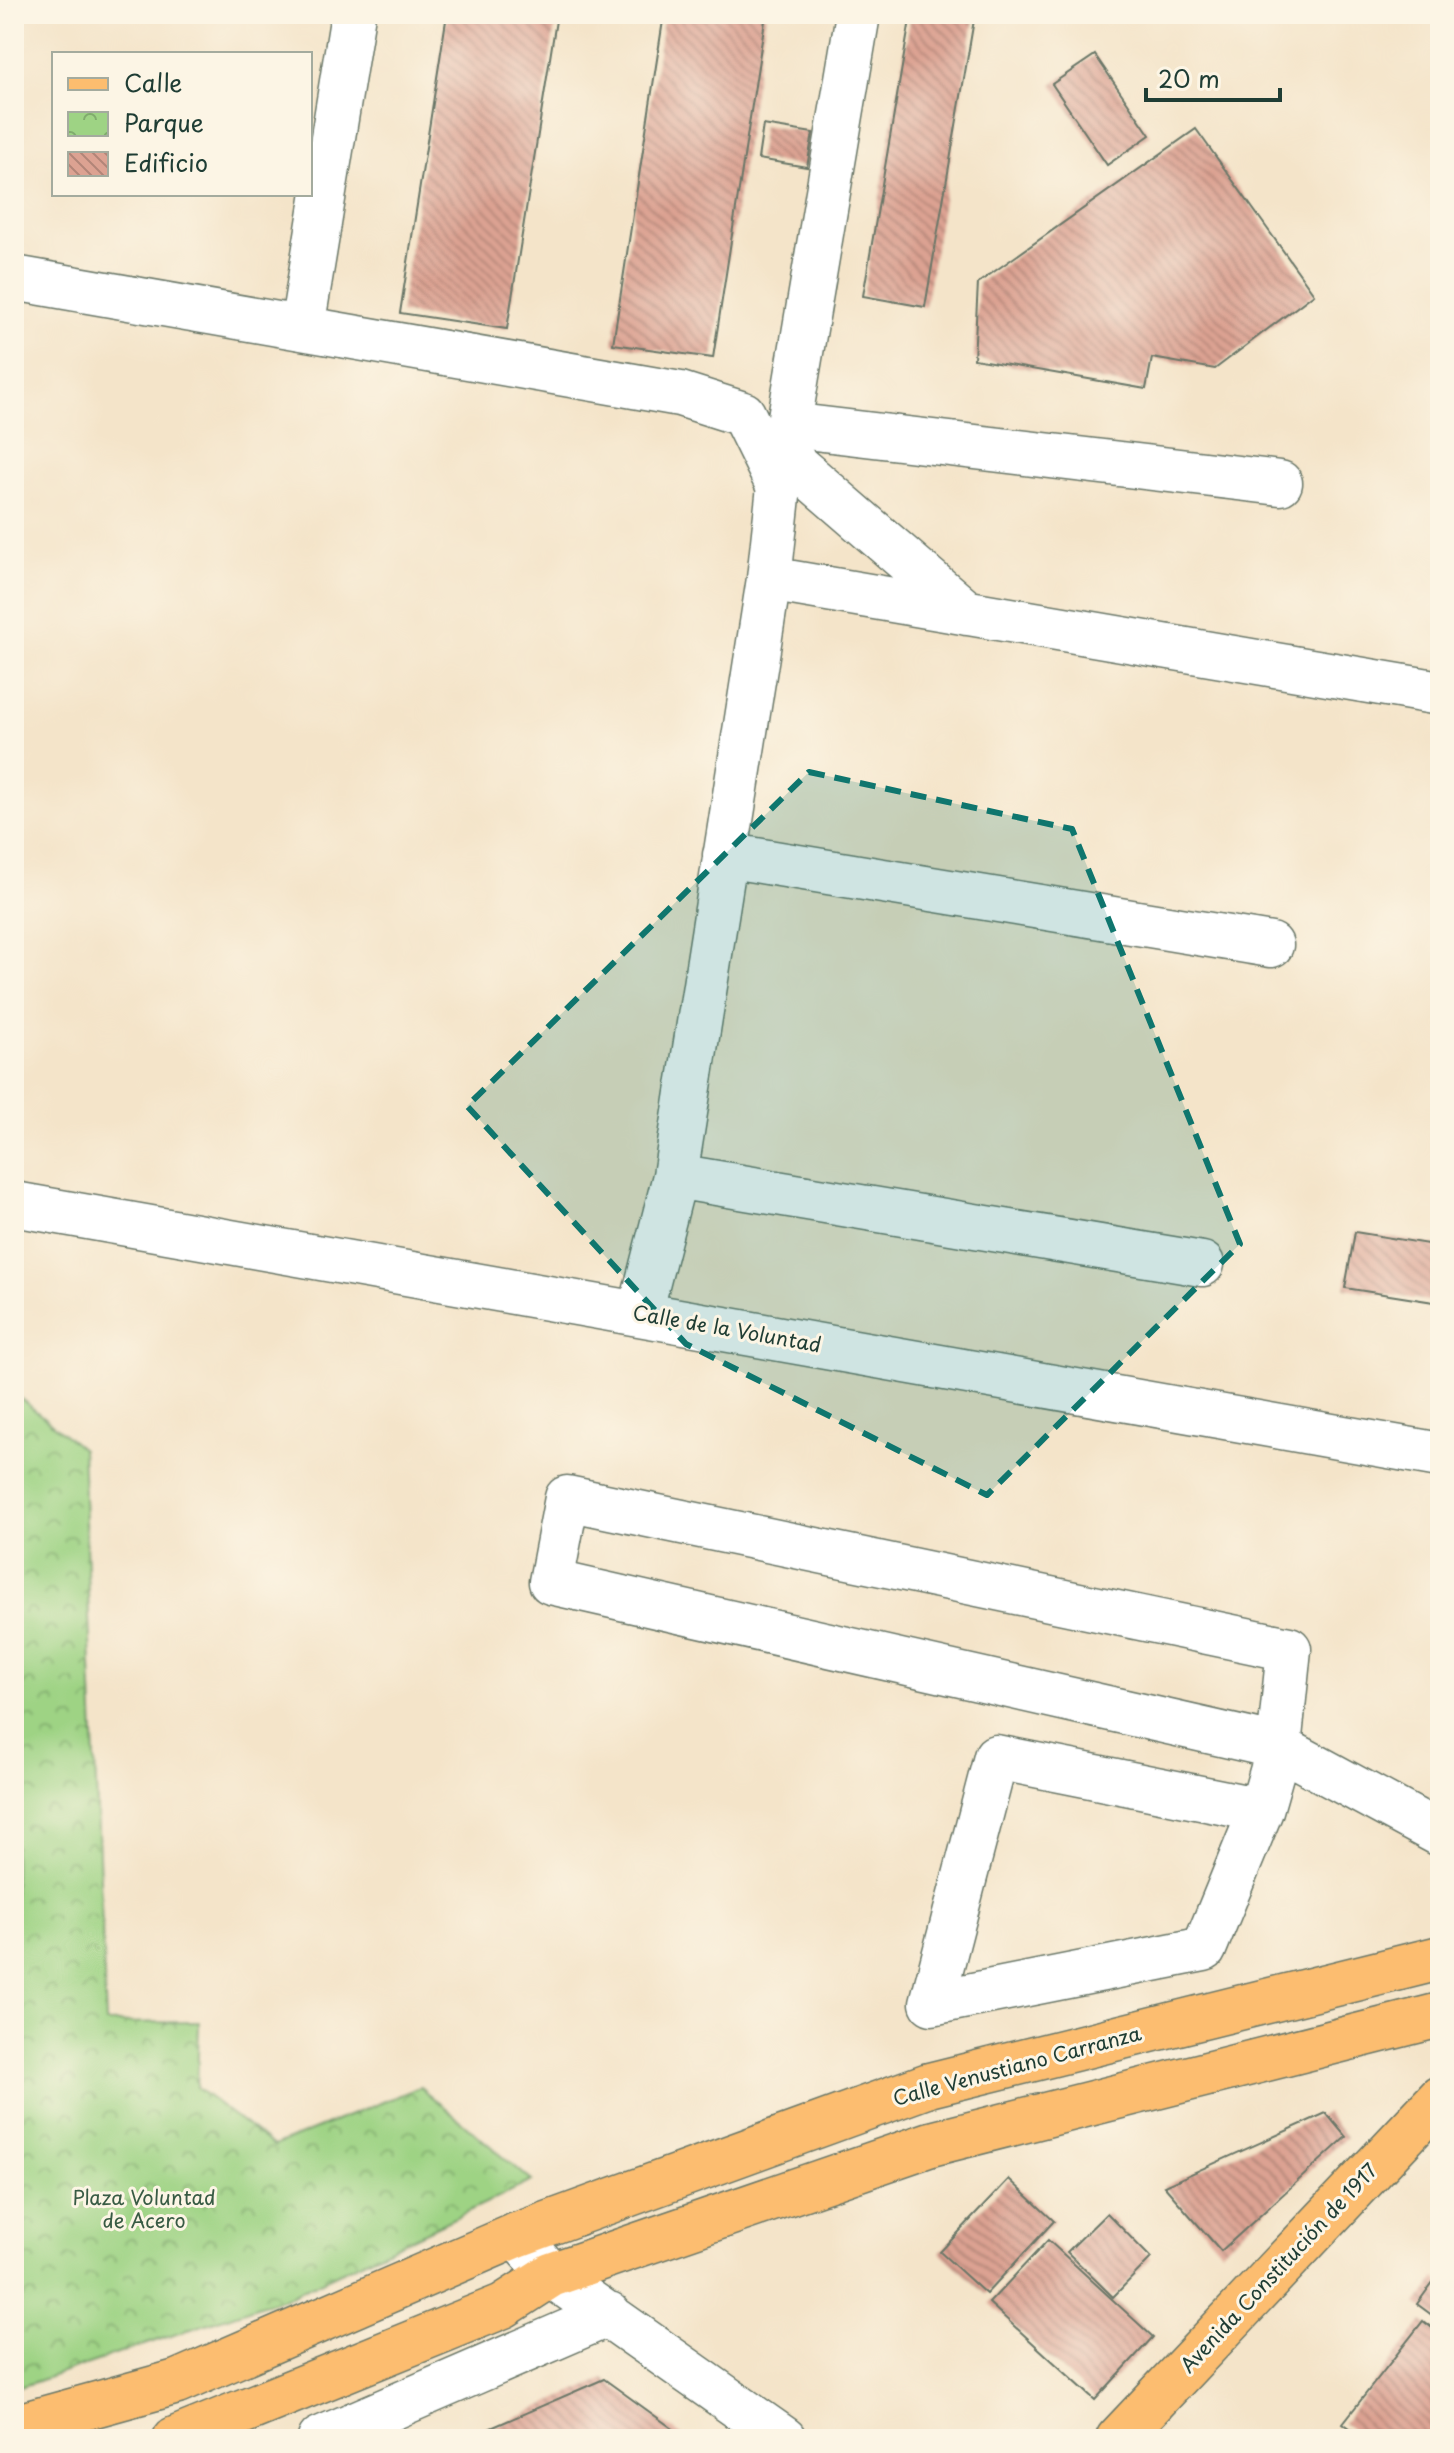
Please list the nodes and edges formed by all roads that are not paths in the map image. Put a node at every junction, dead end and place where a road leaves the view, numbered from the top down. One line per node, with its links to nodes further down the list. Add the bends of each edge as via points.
1 (353, 14): 4 (street)
2 (858, 14): 5 (street)
3 (14, 278): 4 (street)
4 (302, 328): 5 (street, via 680,394 743,414)
5 (784, 456): 6 (street); 7 (street); 8 (street)
6 (1280, 483)
7 (769, 579): 8 (street); 10 (street)
8 (967, 613): 9 (street)
9 (1440, 693)
10 (725, 855): 11 (street); 12 (street)
11 (1271, 945)
12 (675, 1176): 14 (street); 15 (street)
13 (14, 1204): 15 (street, Calle de la Voluntad)
14 (1202, 1264)
15 (640, 1313): 16 (street, Calle de la Voluntad)
16 (1440, 1455)
17 (1279, 1747): 17 (street, via 551,1582 567,1498 1289,1649); 18 (street); 19 (street)
18 (1261, 1810): 18 (street, via 996,1757 932,2003 1204,1949)
19 (1440, 1834)
20 (1440, 1958): 23 (main road, Calle Venustiano Carranza, via 929,2085)
21 (1440, 2015): 24 (main road, via 931,2144)
22 (1440, 2098): 30 (main road, Avenida Constitución de 1917)
23 (517, 2235): 24 (street); 26 (main road, Calle Venustiano Carranza, via 177,2382)
24 (551, 2275): 25 (street); 27 (main road, via 503,2306)
25 (609, 2314): 28 (street); 29 (street)
26 (14, 2427)
27 (175, 2439)
28 (320, 2439)
29 (784, 2439)
30 (1118, 2439)

